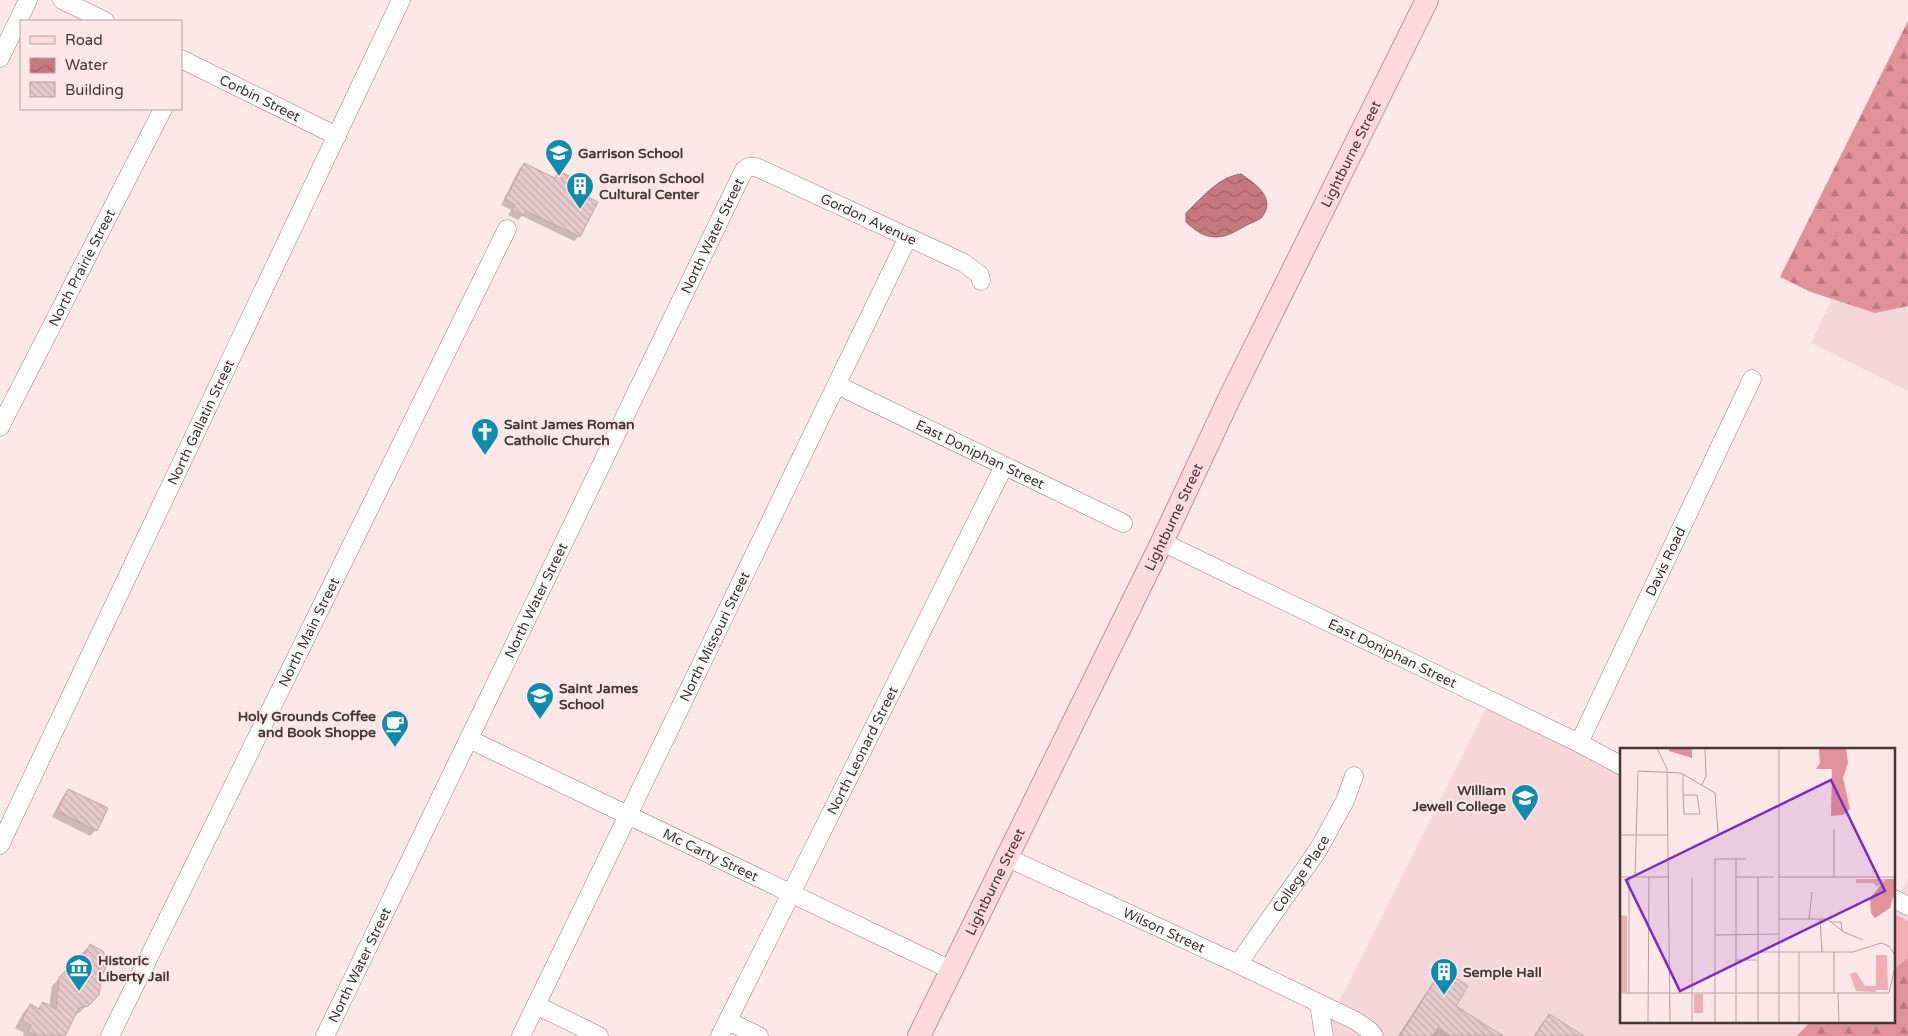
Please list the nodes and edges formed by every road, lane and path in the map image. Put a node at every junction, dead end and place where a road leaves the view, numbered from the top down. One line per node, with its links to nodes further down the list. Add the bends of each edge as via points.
1 (28, 0): 7 (street)
2 (62, 0): 5 (street)
3 (401, 0): 10 (street, North Gallatin Street)
4 (1427, 0): 20 (main road, Lightburne Street, via 1230,397)
5 (87, 5): 6 (street)
6 (104, 20)
7 (0, 58)
8 (183, 65): 10 (street, Corbin Street)
9 (162, 110): 17 (street, North Prairie Street)
10 (337, 136): 26 (street, North Gallatin Street)
11 (748, 166): 13 (street, Gordon Avenue); 21 (street, North Water Street)
12 (507, 229): 36 (street, North Main Street)
13 (908, 237): 14 (street, Gordon Avenue, via 964,263); 16 (street, North Missouri Street)
14 (982, 281)
15 (1752, 379): 22 (street, Davis Road)
16 (838, 385): 18 (street, East Doniphan Street); 25 (street, North Missouri Street)
17 (0, 428)
18 (1004, 466): 19 (street, East Doniphan Street); 28 (street, North Leonard Street)
19 (1123, 523)
20 (1162, 542): 22 (street, East Doniphan Street); 27 (main road, Lightburne Street)
21 (469, 739): 25 (street, Mc Carty Street); 37 (street, North Water Street)
22 (1579, 743): 23 (street, East Doniphan Street)
23 (1620, 765)
24 (1354, 776): 31 (street, College Place, via 1345,802 1318,850)
25 (629, 816): 28 (street, Mc Carty Street); 34 (street, North Missouri Street)
26 (0, 845)
27 (1006, 857): 31 (street, Wilson Street); 32 (main road, Lightburne Street)
28 (791, 894): 32 (street, Mc Carty Street); 35 (street, North Leonard Street)
29 (1896, 900): 30 (street)
30 (1908, 906)
31 (1238, 964): 33 (street, Wilson Street)
32 (951, 970): 41 (main road, Lightburne Street)
33 (1319, 1004): 42 (street); 43 (street, Wilson Street, via 1356,1022)
34 (536, 1005): 38 (street, North Missouri Street); 39 (street)
35 (724, 1028): 40 (street)
36 (110, 1036)
37 (325, 1036)
38 (521, 1036)
39 (599, 1036)
40 (759, 1036)
41 (919, 1036)
42 (1324, 1036)
43 (1374, 1036)

